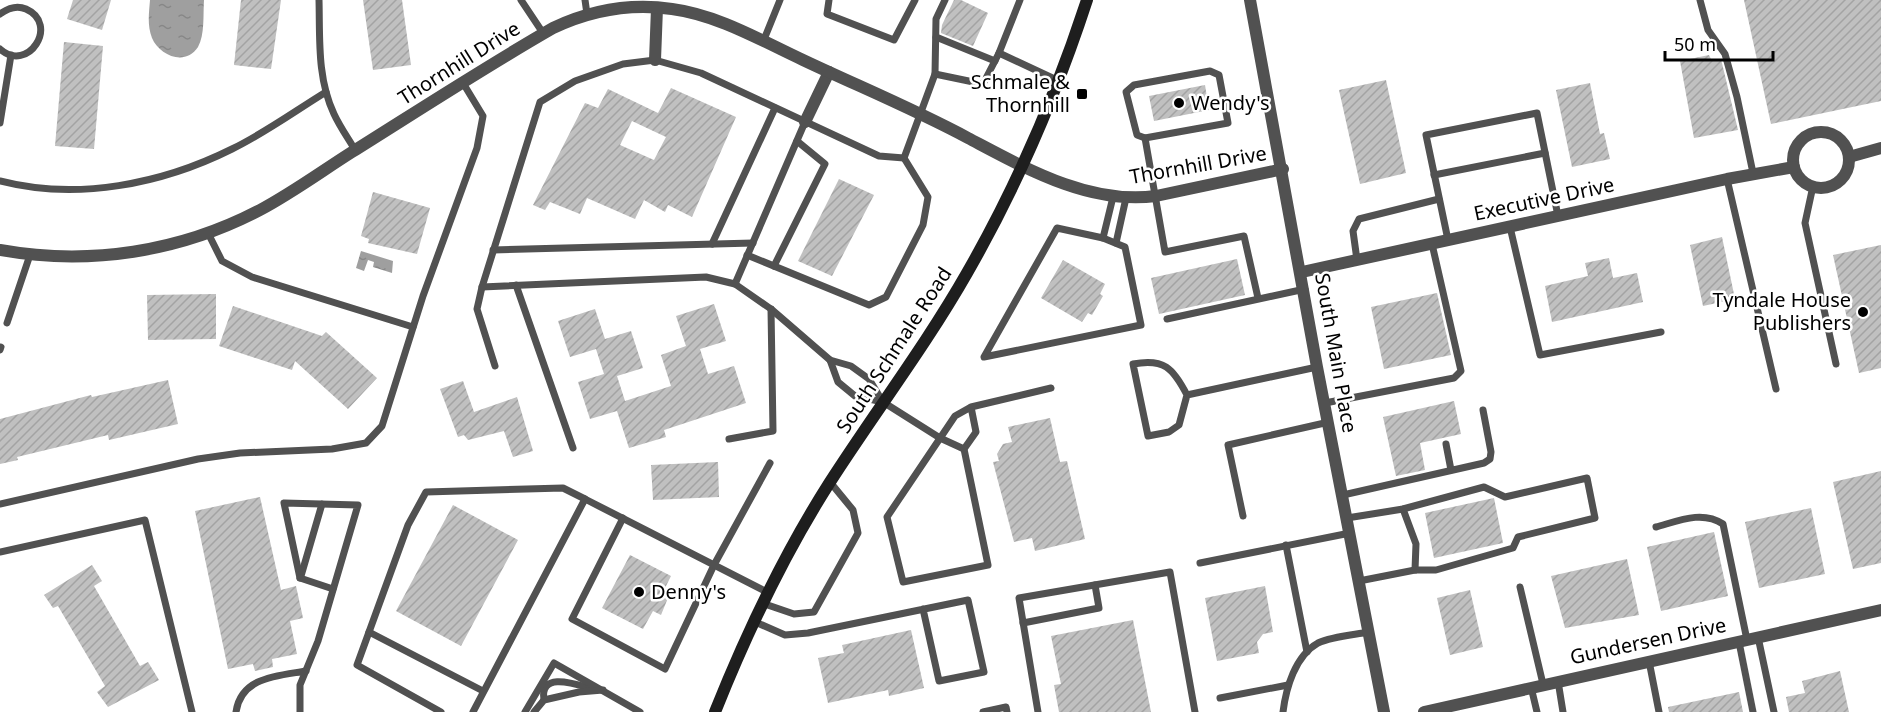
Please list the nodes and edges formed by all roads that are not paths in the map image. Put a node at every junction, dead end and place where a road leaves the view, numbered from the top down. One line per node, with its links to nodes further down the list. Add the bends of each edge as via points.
1 (319, 0): 28 (lane, via 321,67)
2 (521, 0): 16 (lane)
3 (585, 0): 15 (lane)
4 (780, 0): 18 (lane)
5 (828, 0): 6 (lane, via 828,15 894,40)
6 (915, 0)
7 (945, 0): 17 (lane, via 936,19)
8 (1087, 0): 26 (main road, South Schmale Road)
9 (1250, 0): 42 (street, South Main Place)
10 (1700, 0): 43 (lane, via 1708,30 1725,54)
11 (1018, 1): 20 (lane)
12 (22, 4): 14 (lane); 21 (lane, via 37,16 42,33 28,53)
13 (657, 8): 15 (street, Thornhill Drive, via 627,7); 18 (street, Thornhill Drive, via 693,13); 22 (street)
14 (0, 14)
15 (587, 14): 16 (street, Thornhill Drive)
16 (543, 33): 27 (street, Thornhill Drive)
17 (936, 37): 23 (lane); 25 (lane)
18 (763, 42): 24 (street, Thornhill Drive)
19 (0, 49): 21 (lane)
20 (999, 53): 23 (lane); 26 (lane)
21 (11, 55): 32 (lane)
22 (655, 60): 29 (lane, via 702,73); 62 (lane, via 622,64 575,81 540,102)
23 (995, 61): 25 (lane, via 983,84)
24 (829, 72): 30 (street, Thornhill Drive); 31 (street)
25 (935, 74): 30 (lane)
26 (1059, 81): 40 (main road, South Schmale Road)
27 (463, 83): 36 (street, Thornhill Drive); 76 (lane, via 483,116 477,148)
28 (326, 92): 36 (lane); 46 (lane, via 233,149 158,177 130,184 69,188)
29 (775, 108): 31 (lane); 59 (lane)
30 (919, 114): 39 (lane); 40 (street, Thornhill Drive)
31 (805, 122): 34 (lane); 39 (lane, via 879,156)
32 (0, 123)
33 (1145, 138): 33 (lane, via 1228,123 1219,75 1210,71 1129,88 1126,92 1130,114 1137,135); 48 (lane)
34 (797, 141): 57 (lane); 66 (lane, via 825,164)
35 (1881, 148): 38 (street)
36 (355, 150): 54 (street, Thornhill Drive, via 261,209)
37 (1545, 153): 44 (lane); 44 (lane, via 1537,113 1426,135); 52 (lane)
38 (1849, 157): 41 (street, via 1842,141 1834,135 1816,132 1796,149); 47 (street, via 1839,182 1822,188)
39 (904, 158): 66 (lane, via 928,196 924,225 886,297 869,305)
40 (1023, 165): 49 (street, Thornhill Drive); 85 (main road, South Schmale Road, via 966,274)
41 (1794, 167): 43 (street, Executive Drive); 47 (street, via 1804,182)
42 (1283, 169): 48 (street, Thornhill Drive); 67 (street, South Main Place)
43 (1753, 173): 45 (street, Executive Drive)
44 (1434, 175): 51 (lane)
45 (1727, 179): 52 (street, Executive Drive); 83 (lane)
46 (0, 181)
47 (1813, 186): 79 (lane, via 1805,223)
48 (1156, 196): 50 (street, Thornhill Drive); 72 (lane, via 1165,252 1244,236)
49 (1113, 197): 50 (street, Thornhill Drive); 55 (lane)
50 (1126, 198): 58 (lane)
51 (1439, 200): 56 (lane); 65 (lane, via 1359,219 1353,231)
52 (1558, 216): 53 (street, Executive Drive)
53 (1510, 226): 56 (street, Executive Drive); 77 (lane, via 1540,355)
54 (208, 233): 63 (street, Thornhill Drive, via 152,249 109,255); 76 (lane, via 222,261 252,277)
55 (1103, 238): 58 (lane); 58 (lane, via 1057,228 984,357 1141,325 1125,247)
56 (1448, 240): 60 (street, Executive Drive)
57 (753, 243): 59 (lane); 64 (lane)
58 (1116, 243)
59 (712, 244): 62 (lane)
60 (1432, 244): 65 (street, Executive Drive); 86 (lane, via 1461,371 1454,378)
61 (0, 250): 63 (street, Thornhill Drive)
62 (493, 250): 70 (lane)
63 (30, 255): 75 (lane)
64 (747, 255): 66 (lane); 68 (lane)
65 (1357, 260): 67 (street, Executive Drive)
66 (774, 266)
67 (1302, 272): 71 (street, South Main Place)
68 (735, 284): 69 (lane, via 706,277); 73 (lane)
69 (516, 285): 70 (lane); 93 (lane)
70 (482, 286): 80 (lane, via 477,309)
71 (1305, 290): 72 (lane); 81 (street, South Main Place)
72 (1258, 298): 74 (lane)
73 (771, 309): 78 (lane); 91 (lane, via 773,431)
74 (1167, 319)
75 (8, 323)
76 (413, 327): 100 (lane, via 382,426 366,443 198,459)
77 (1662, 333)
78 (830, 360): 85 (lane, via 851,366 869,379); 85 (lane, via 838,382 855,396)
79 (1836, 364)
80 (495, 366)
81 (1317, 367): 84 (lane); 86 (street, South Main Place)
82 (1051, 388): 87 (lane)
83 (1776, 389)
84 (1187, 395): 84 (lane, via 1179,425 1169,432 1148,436 1133,364 1162,364 1178,376)
85 (883, 402): 90 (lane); 97 (main road, South Schmale Road)
86 (1325, 403): 89 (street, South Main Place)
87 (970, 406): 90 (lane, via 955,416); 94 (lane, via 976,432)
88 (1483, 410): 96 (lane, via 1490,459)
89 (1329, 422): 98 (street, South Main Place); 103 (lane, via 1228,445)
90 (940, 438): 94 (lane); 94 (lane, via 887,517 903,582 988,565)
91 (729, 439)
92 (1446, 444): 96 (lane)
93 (573, 448)
94 (964, 449)
95 (770, 463): 111 (lane)
96 (1451, 470): 98 (lane)
97 (830, 482): 118 (main road, South Schmale Road); 118 (lane, via 853,510 858,533 814,612 794,614)
98 (1343, 495): 105 (street, South Main Place)
99 (585, 499): 104 (lane); 123 (lane, via 563,488 426,492 408,525); 133 (lane)
100 (0, 504)
101 (322, 504): 113 (lane); 113 (lane, via 284,502); 117 (lane, via 358,505)
102 (1403, 509): 105 (lane); 112 (lane, via 1416,544); 112 (lane, via 1484,487 1505,497 1587,478 1595,518 1518,537 1513,548 1436,570)
103 (1243, 516)
104 (623, 518): 111 (lane); 111 (lane, via 572,619 665,669)
105 (1347, 518): 107 (street, South Main Place)
106 (1656, 527): 125 (lane, via 1697,517 1714,518 1723,524)
107 (1350, 533): 108 (lane); 114 (street, South Main Place)
108 (1286, 545): 110 (lane); 126 (lane)
109 (0, 552): 136 (lane, via 145,519)
110 (1200, 563)
111 (714, 565): 118 (lane)
112 (1415, 570): 114 (lane)
113 (300, 578): 117 (lane)
114 (1359, 581): 124 (street, South Main Place)
115 (1095, 585): 122 (lane, via 1099,608); 122 (lane, via 1018,598); 148 (lane, via 1170,572)
116 (1520, 587): 131 (lane)
117 (333, 589): 128 (lane)
118 (764, 597): 121 (main road, South Schmale Road)
119 (922, 609): 119 (lane, via 968,600 984,672 939,681); 121 (lane, via 785,635)
120 (1881, 610): 125 (street, Gundersen Drive)
121 (753, 621): 144 (main road, South Schmale Road)
122 (1023, 623): 147 (lane)
123 (369, 632): 133 (lane); 139 (lane, via 357,665)
124 (1369, 632): 126 (lane, via 1319,643); 150 (street, South Main Place)
125 (1748, 640): 127 (street, Gundersen Drive); 155 (lane); 156 (lane)
126 (1307, 652): 130 (lane)
127 (1649, 661): 129 (street, Gundersen Drive); 154 (lane)
128 (306, 671): 137 (lane, via 257,681 238,699); 138 (lane, via 300,685)
129 (1558, 681): 131 (street, Gundersen Drive); 153 (lane)
130 (1288, 685): 134 (lane); 149 (lane)
131 (1537, 686): 151 (street, Gundersen Drive); 152 (lane)
132 (603, 690): 135 (lane); 135 (lane, via 557,680 548,684); 141 (lane, via 554,663); 143 (lane)
133 (483, 691): 140 (lane)
134 (1220, 698)
135 (544, 700): 142 (lane)
136 (192, 712)
137 (236, 712)
138 (300, 712)
139 (441, 712)
140 (473, 712)
141 (525, 712)
142 (534, 712)
143 (640, 712)
144 (715, 712)
145 (983, 712): 146 (lane, via 1006,707)
146 (1007, 712)
147 (1038, 712)
148 (1195, 712)
149 (1283, 712)
150 (1384, 712)
151 (1424, 712)
152 (1537, 712)
153 (1563, 712)
154 (1659, 712)
155 (1753, 712)
156 (1774, 712)

